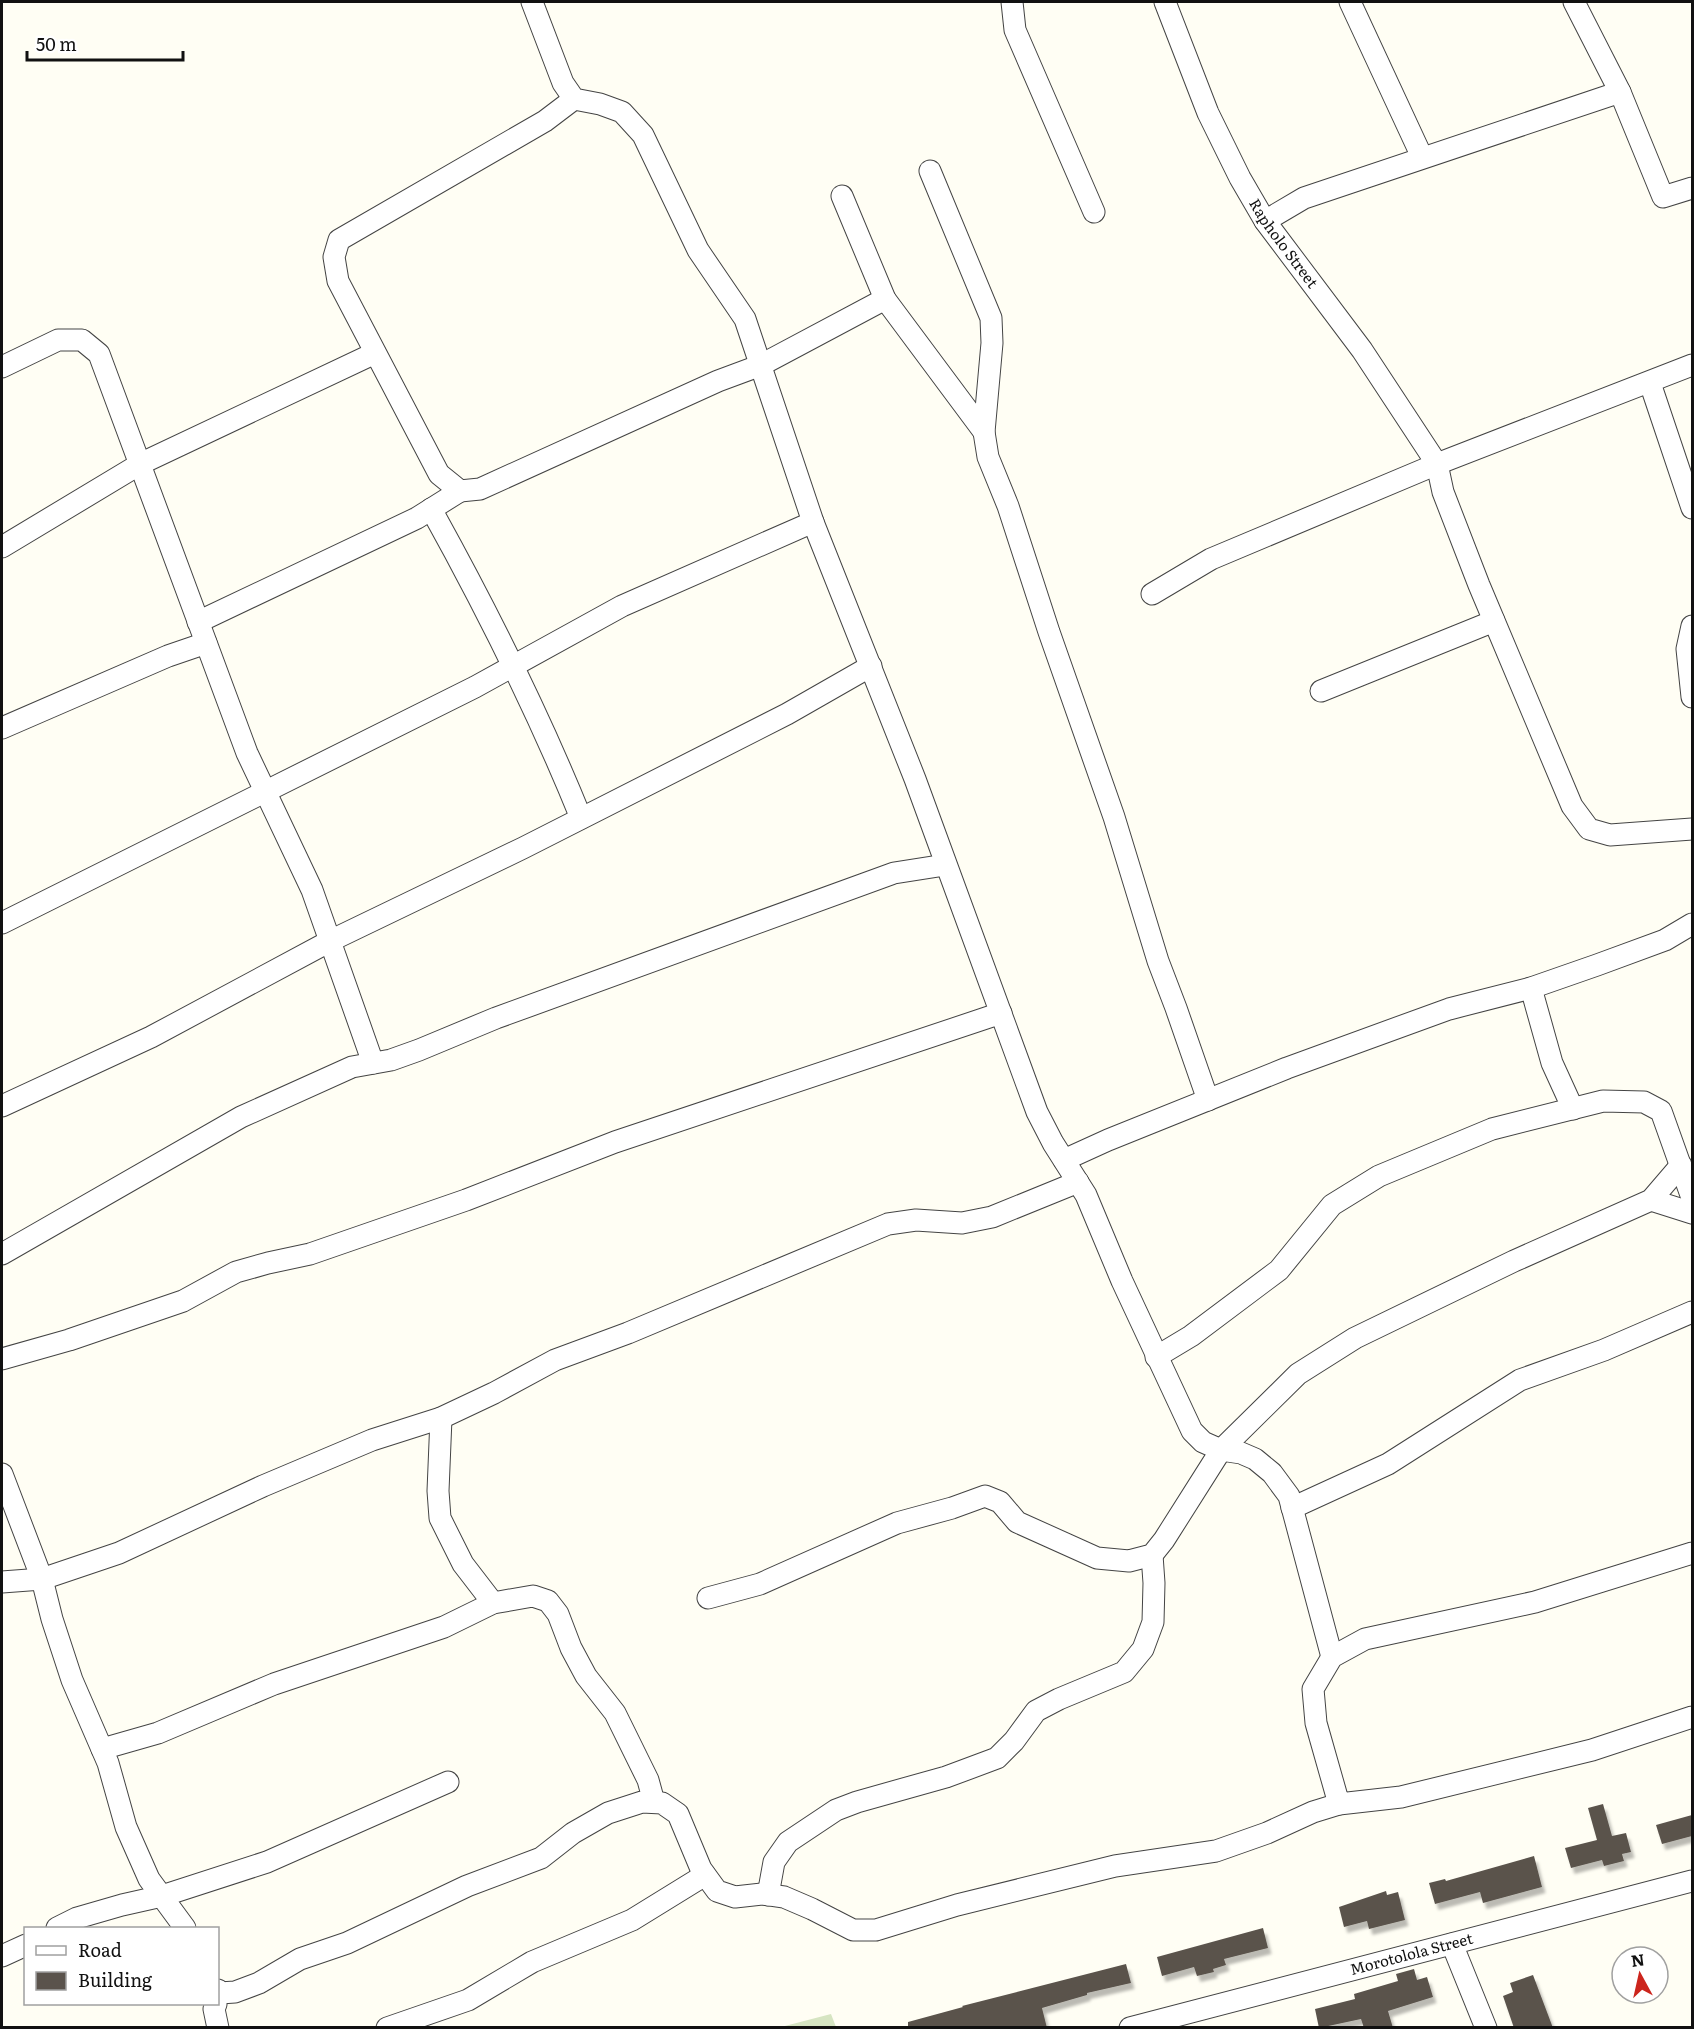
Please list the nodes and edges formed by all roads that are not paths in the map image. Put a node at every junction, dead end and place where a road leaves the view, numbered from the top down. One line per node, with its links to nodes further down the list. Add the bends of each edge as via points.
1 (532, 2): 7 (street, via 563,83)
2 (1012, 2): 12 (street, via 1015,30)
3 (1165, 2): 13 (street, Rapholo Street, via 1208,112)
4 (1350, 2): 8 (street)
5 (1574, 2): 6 (street)
6 (1620, 92): 8 (street); 10 (street, via 1663,197)
7 (574, 99): 15 (street, via 545,121 339,240 334,256 338,281); 16 (street, via 622,112 643,135 698,250 745,319)
8 (1422, 157): 13 (street, via 1304,198)
9 (930, 171): 20 (street, via 991,318)
10 (1692, 188)
11 (842, 196): 14 (street)
12 (1094, 212)
13 (1265, 221): 22 (street, Rapholo Street, via 1362,350)
14 (885, 299): 16 (street); 20 (street)
15 (375, 353): 21 (street); 23 (street, via 439,474)
16 (761, 365): 23 (street, via 480,489); 26 (street)
17 (1692, 365): 19 (street)
18 (2, 367): 21 (street, via 58,340 82,340 99,354)
19 (1650, 382): 22 (street); 24 (street)
20 (984, 432): 48 (street, via 988,457 1008,506 1114,817 1158,961)
21 (140, 464): 27 (street); 30 (street)
22 (1437, 465): 28 (street, via 1211,559); 29 (street, Rapholo Street, via 1443,492)
23 (460, 491): 25 (street)
24 (1692, 508)
25 (431, 509): 30 (street); 33 (street)
26 (813, 522): 33 (street, via 622,606); 34 (street)
27 (2, 547)
28 (1152, 594)
29 (1494, 621): 35 (street); 40 (street, Rapholo Street, via 1572,806 1589,829 1610,834)
30 (198, 622): 32 (street)
31 (1692, 626): 36 (street, via 1687,650)
32 (206, 643): 37 (street); 38 (street)
33 (513, 666): 38 (street); 39 (street, via 554,750)
34 (871, 666): 39 (street, via 787,714); 41 (street)
35 (1321, 692)
36 (1692, 697)
37 (2, 728)
38 (265, 791): 42 (street); 44 (street, via 312,890)
39 (581, 818): 44 (street)
40 (1692, 829)
41 (945, 865): 46 (street); 47 (street, via 894,873 496,1018 419,1050)
42 (2, 922)
43 (1692, 924): 45 (street, via 1665,940)
44 (330, 941): 47 (street); 49 (street, via 150,1037)
45 (1531, 988): 48 (street, via 1449,1010); 50 (street, via 1552,1063)
46 (1001, 1013): 51 (street, via 1037,1112); 60 (street, via 615,1142 466,1200 321,1250 236,1272 183,1301)
47 (373, 1063): 57 (street, via 352,1067 241,1117)
48 (1208, 1100): 51 (street)
49 (2, 1106)
50 (1573, 1109): 52 (street, via 1603,1101 1644,1101 1661,1111); 59 (street, via 1492,1129 1378,1176 1332,1205 1279,1270 1191,1336)
51 (1064, 1160): 53 (street)
52 (1681, 1165): 54 (street); 55 (street)
53 (1078, 1182): 59 (street); 61 (street, via 992,1217 962,1223 916,1220 888,1224 555,1360)
54 (1692, 1198)
55 (1650, 1200): 56 (street); 62 (street, via 1355,1338 1298,1374)
56 (1692, 1213)
57 (2, 1254)
58 (1692, 1312): 64 (street, via 1520,1380 1388,1464)
59 (1156, 1357): 62 (street, via 1192,1431 1203,1442)
60 (2, 1359)
61 (441, 1418): 67 (street, via 372,1440 119,1553); 70 (street, via 440,1518 463,1564)
62 (1221, 1450): 64 (street, via 1255,1459 1272,1473 1289,1496); 66 (street)
63 (2, 1474): 67 (street)
64 (1292, 1508): 71 (street)
65 (1692, 1553): 71 (street, via 1535,1602 1365,1639)
66 (1152, 1554): 69 (street, via 1129,1561 1097,1558 1017,1522 1000,1502 985,1496 897,1523 760,1584); 79 (street, via 1153,1622 1143,1649 1124,1672 1036,1711 997,1758 836,1810 788,1842 774,1862)
67 (42, 1579): 68 (street); 73 (street, via 72,1680)
68 (2, 1582)
69 (708, 1598)
70 (493, 1603): 73 (street, via 444,1627 274,1684 158,1733); 75 (street, via 533,1596 548,1601 558,1614 586,1676 615,1713 648,1780)
71 (1332, 1657): 76 (street, via 1313,1689 1316,1723)
72 (1692, 1717): 76 (street, via 1592,1750 1401,1797)
73 (102, 1749): 80 (street, via 126,1827 149,1879)
74 (448, 1782): 80 (street, via 267,1862)
75 (654, 1802): 77 (street, via 678,1814); 86 (street, via 608,1813 541,1858 467,1886 347,1943 300,1959 259,1983)
76 (1339, 1804): 79 (street, via 1216,1851 1114,1866 957,1905 876,1930 853,1930 784,1897)
77 (705, 1875): 79 (street, via 717,1891 735,1897); 89 (street, via 632,1920 532,1962 468,2000)
78 (1692, 1881): 83 (street, Morotolola Street)
79 (768, 1895)
80 (162, 1896): 81 (street, via 77,1918); 82 (street)
81 (61, 1927)
82 (184, 1927)
83 (1452, 1944): 90 (street, Morotolola Street); 91 (street)
84 (24, 1946): 85 (street)
85 (2, 1956)
86 (219, 1997)
87 (215, 2005): 88 (street)
88 (218, 2028)
89 (387, 2028)
90 (1131, 2028)
91 (1486, 2028)

